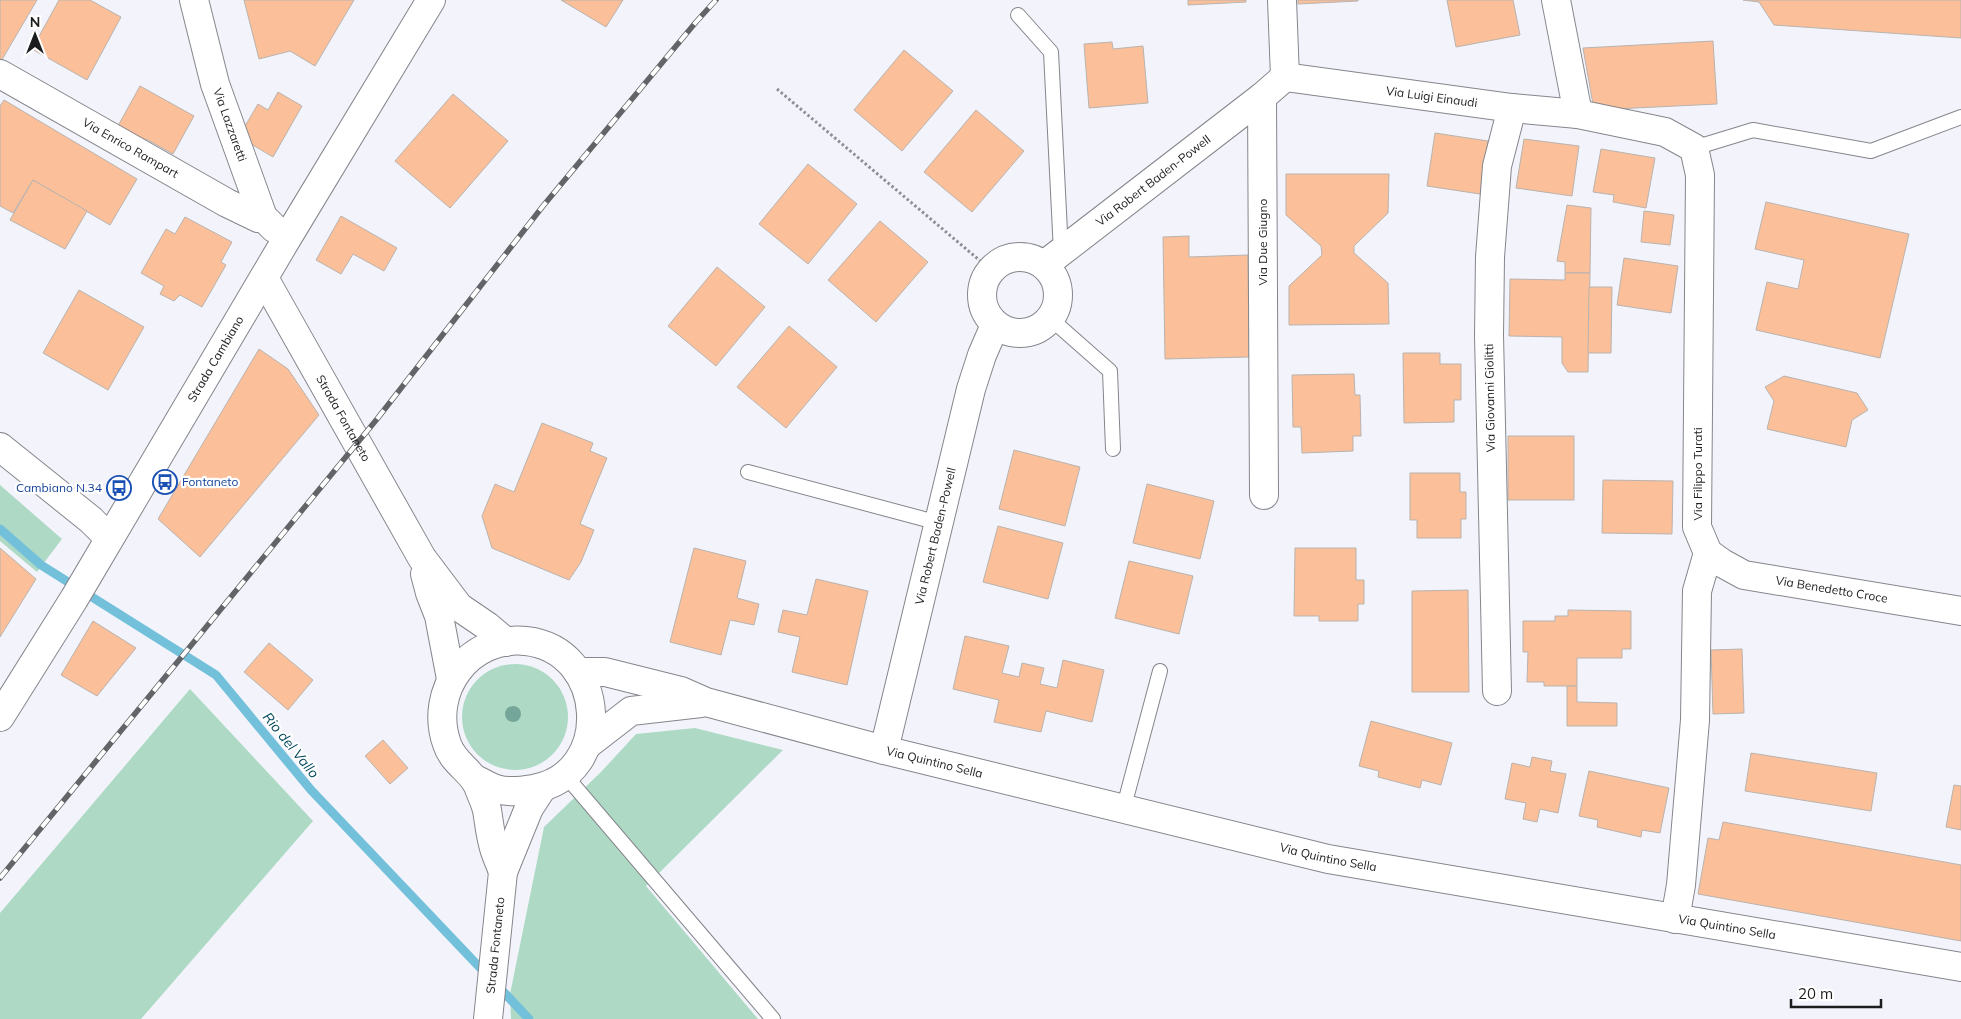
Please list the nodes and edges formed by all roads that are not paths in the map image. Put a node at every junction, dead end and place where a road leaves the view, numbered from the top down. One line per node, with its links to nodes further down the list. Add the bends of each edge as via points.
1 (194, 0): 13 (street, Via Lazzaretti, via 215,84)
2 (431, 0): 14 (street, Strada Cambiano)
3 (1282, 0): 7 (street)
4 (1556, 0): 10 (street)
5 (1018, 15): 15 (lane, via 1051,52)
6 (0, 74): 13 (street, Via Enrico Rampart, via 227,203 258,218)
7 (1285, 78): 8 (street); 9 (street, Via Luigi Einaudi)
8 (1262, 96): 15 (street, Via Robert Baden-Powell); 22 (street, Via Due Giugno)
9 (1512, 108): 10 (street, Via Luigi Einaudi); 32 (street, Via Giovanni Giolitti, via 1497,166 1490,257)
10 (1578, 114): 12 (street, via 1665,132)
11 (1961, 117): 12 (lane, via 1871,151 1752,130)
12 (1694, 148): 25 (street, Via Filippo Turati, via 1700,175 1697,527)
13 (263, 217): 14 (street, Via Lazzaretti)
14 (286, 240): 16 (street, Strada Cambiano)
15 (1053, 258): 17 (street, via 1052,274 1059,296); 18 (street, via 1010,258 990,270 983,284 982,298 985,311)
16 (264, 278): 24 (street, Strada Cambiano); 26 (street, Strada Fontaneto)
17 (1051, 319): 18 (street, via 1042,328 1029,333 1016,334); 20 (lane, via 1110,371)
18 (995, 325): 23 (street, Via Robert Baden-Powell, via 971,389)
19 (0, 447): 24 (street, via 87,516)
20 (1113, 449)
21 (748, 472): 23 (lane)
22 (1264, 494)
23 (939, 523): 36 (street, Via Robert Baden-Powell)
24 (105, 544): 34 (street, Strada Cambiano)
25 (1708, 553): 27 (street, Via Benedetto Croce, via 1744,575); 41 (street, via 1697,591 1695,720 1681,886)
26 (422, 558): 28 (street, Strada Fontaneto, via 459,607); 31 (street, Strada Fontaneto, via 439,616)
27 (1961, 611)
28 (506, 642): 30 (street, via 526,641 546,647 564,657); 31 (street, via 484,648 465,661)
29 (1160, 671): 39 (lane)
30 (578, 672): 33 (street, Via Quintino Sella, via 605,672); 35 (street, via 590,695 593,720)
31 (451, 680): 37 (street, via 443,700 442,723 447,745 459,764)
32 (1497, 691)
33 (706, 702): 35 (street, Via Quintino Sella, via 631,710); 36 (street, Via Quintino Sella)
34 (0, 717)
35 (587, 745): 38 (street, via 578,761)
36 (884, 750): 39 (street, Via Quintino Sella)
37 (475, 779): 38 (street, via 497,789 519,792); 40 (street, Strada Fontaneto)
38 (554, 782): 40 (street, Strada Fontaneto, via 529,808); 44 (lane)
39 (1123, 810): 41 (street, Via Quintino Sella, via 1328,859)
40 (503, 872): 43 (street, Strada Fontaneto)
41 (1675, 918): 42 (street, Via Quintino Sella)
42 (1961, 967)
43 (488, 1019)
44 (773, 1019)

